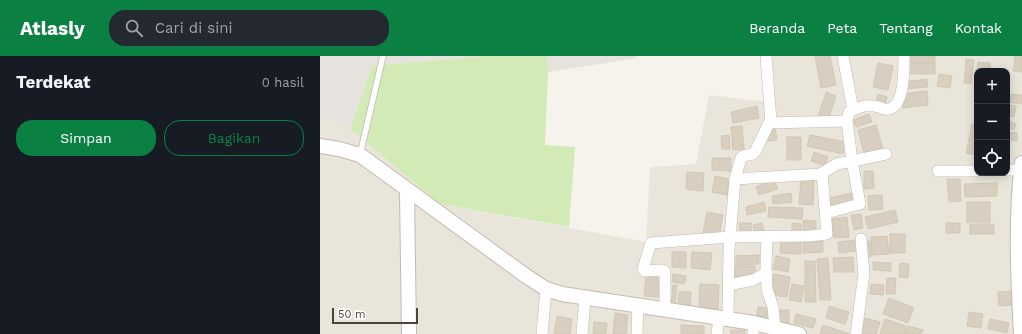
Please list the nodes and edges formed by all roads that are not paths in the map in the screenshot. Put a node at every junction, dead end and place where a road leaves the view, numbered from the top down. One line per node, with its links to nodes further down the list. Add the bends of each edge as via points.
1 (383, 56): 10 (lane)
2 (766, 56): 7 (street)
3 (843, 56): 5 (street)
4 (904, 56): 5 (street, via 904,82 894,107 888,109 865,105)
5 (853, 110): 6 (street)
6 (847, 121): 7 (street); 11 (street)
7 (771, 122): 17 (street, via 755,152 741,158)
8 (320, 146): 10 (street)
9 (886, 154): 11 (street)
10 (360, 155): 18 (street)
11 (852, 161): 16 (street, via 833,166); 19 (street, via 860,204)
12 (1022, 168): 13 (street); 39 (street, via 1018,209)
13 (1010, 170)
14 (938, 171): 15 (street)
15 (974, 171)
16 (822, 174): 17 (street); 19 (street)
17 (736, 179): 21 (street)
18 (408, 190): 25 (street); 32 (street)
19 (826, 213): 20 (street, via 827,234)
20 (767, 236): 21 (street); 23 (street)
21 (730, 237): 24 (street); 28 (street, via 651,243 643,269 665,272)
22 (861, 239): 38 (street, via 864,274)
23 (766, 273): 24 (street, via 753,280); 31 (street, via 767,289)
24 (728, 285): 29 (street)
25 (546, 288): 26 (street); 33 (street)
26 (585, 298): 27 (street); 34 (street)
27 (638, 305): 28 (street); 35 (street)
28 (665, 309): 29 (street)
29 (723, 319): 30 (street); 36 (street)
30 (753, 328): 31 (street)
31 (782, 330): 37 (street)
32 (409, 334)
33 (542, 334)
34 (582, 334)
35 (637, 334)
36 (717, 334)
37 (799, 334)
38 (856, 334)
39 (1021, 334)

